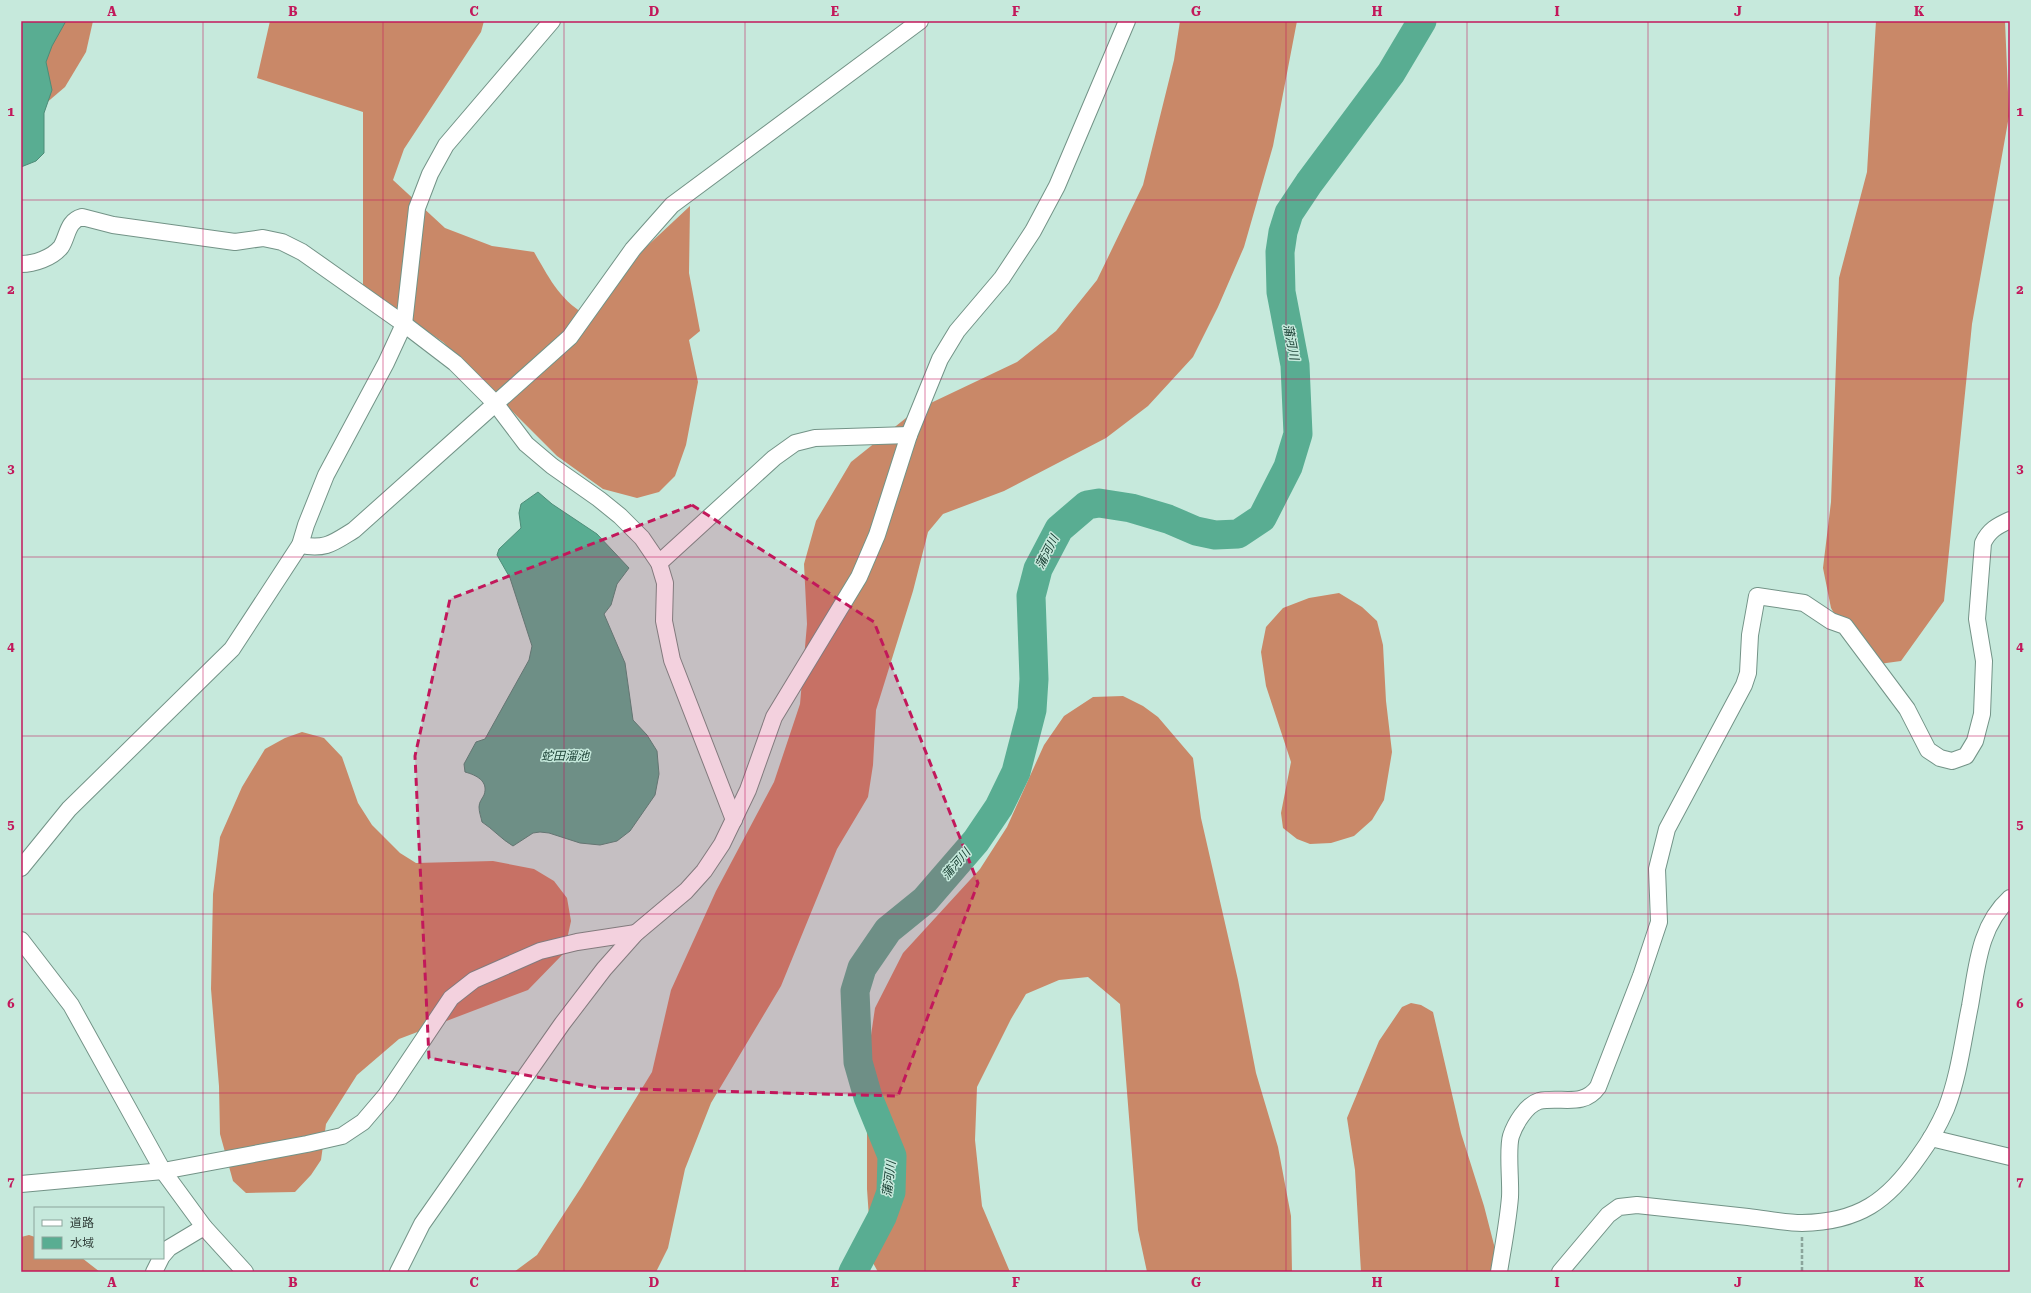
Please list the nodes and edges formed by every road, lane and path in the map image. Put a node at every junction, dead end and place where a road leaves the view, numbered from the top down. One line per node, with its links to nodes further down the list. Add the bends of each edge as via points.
1 (552, 21): 5 (street, via 446,146 430,174 417,208)
2 (920, 21): 6 (street, via 672,205 634,249 570,337)
3 (1127, 21): 7 (street, via 1057,186 1033,232 1002,278 957,332 940,359)
4 (21, 264): 5 (street, via 29,264 53,254 61,247 71,223 82,217 113,225 235,242 263,238 282,242 302,252)
5 (404, 324): 6 (street, via 455,363); 9 (street, via 326,475)
6 (495, 403): 9 (street, via 354,530 333,543 316,548); 10 (street, via 526,444 620,516 642,538)
7 (909, 435): 10 (street, via 815,438 795,443 774,458); 11 (street, via 877,535 858,577 774,717 748,790)
8 (2010, 520): 27 (street, via 1994,527 1986,535 1983,543 1977,619 1984,661 1982,714 1975,742 1966,756 1952,761 1940,758 1928,750 1907,710 1845,626 1831,621 1804,603 1757,596 1750,635 1748,673 1699,771 1666,829 1657,869 1659,922 1598,1087 1584,1099 1539,1101 1529,1106 1511,1136 1510,1196)
9 (300, 545): 12 (street, via 232,649 69,809)
10 (659, 563): 11 (street, via 665,583 664,621 672,660)
11 (734, 820): 14 (street, via 704,871 686,891)
12 (21, 868)
13 (2010, 898): 16 (street, via 1998,909 1988,928 1976,963 1956,1078 1946,1109)
14 (636, 933): 18 (street, via 577,942 540,951 474,980 451,998 386,1095 363,1122 342,1136); 26 (street, via 604,968 504,1107 422,1224)
15 (21, 940): 18 (street, via 71,1005)
16 (1932, 1138): 17 (street); 20 (street, via 1903,1179 1885,1198 1844,1218)
17 (2010, 1157)
18 (163, 1171): 19 (street); 21 (street)
19 (21, 1184)
20 (1802, 1223): 28 (street, via 1637,1205 1619,1207 1608,1215); 29 (path)
21 (204, 1228): 22 (street, via 169,1248); 25 (street)
22 (164, 1254)
23 (160, 1259): 24 (street)
24 (154, 1272)
25 (245, 1272)
26 (398, 1272)
27 (1499, 1272)
28 (1560, 1272)
29 (1802, 1272)

